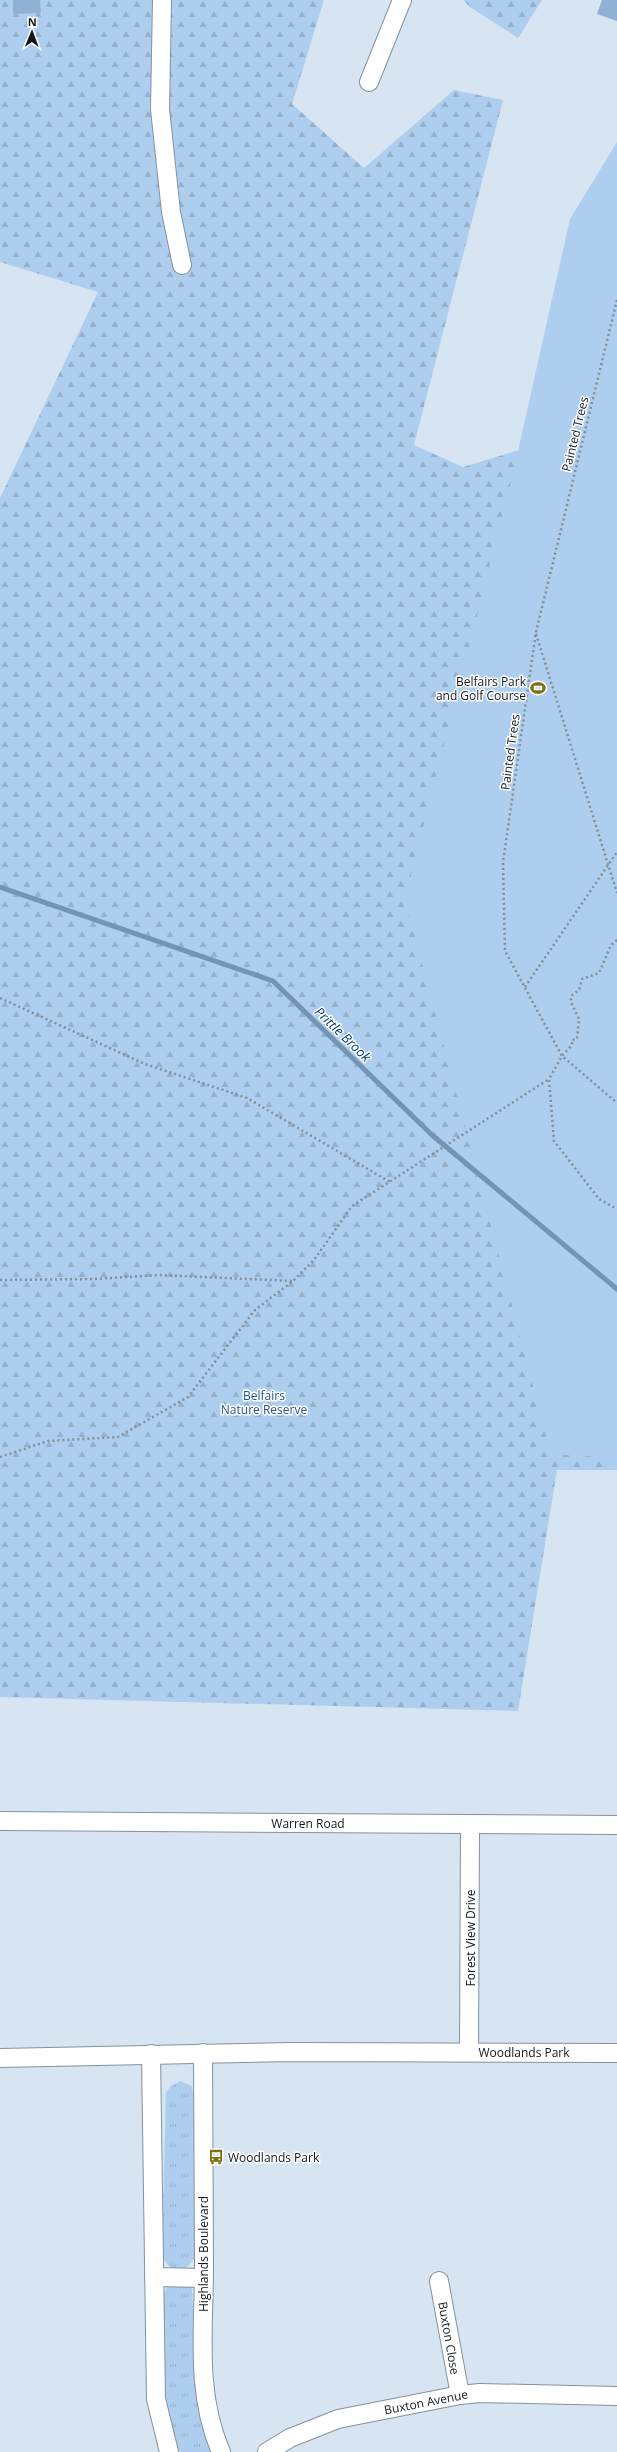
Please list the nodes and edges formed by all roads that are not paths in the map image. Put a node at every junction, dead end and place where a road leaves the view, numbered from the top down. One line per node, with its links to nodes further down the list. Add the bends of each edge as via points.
1 (162, 0): 4 (street, via 160,109 171,212)
2 (402, 0): 3 (street)
3 (370, 82)
4 (182, 265)
5 (0, 1822): 6 (street, Warren Road)
6 (470, 1824): 7 (street, Warren Road); 8 (street, Forest View Drive)
7 (617, 1825)
8 (470, 2052): 9 (street, Woodlands Park); 10 (street, Woodlands Park)
9 (203, 2053): 11 (street, Woodlands Park); 14 (street, Highlands Boulevard)
10 (617, 2053)
11 (151, 2054): 12 (street, Woodlands Park); 13 (street)
12 (0, 2058)
13 (154, 2277): 14 (street); 18 (street, via 156,2399)
14 (204, 2278): 19 (street, Highlands Boulevard, via 201,2353 203,2384 208,2414)
15 (439, 2281): 16 (street, Buxton Close)
16 (460, 2394): 17 (street, Buxton Avenue); 20 (street, Buxton Avenue, via 338,2419 290,2438)
17 (617, 2396)
18 (169, 2452)
19 (221, 2452)
20 (267, 2452)

